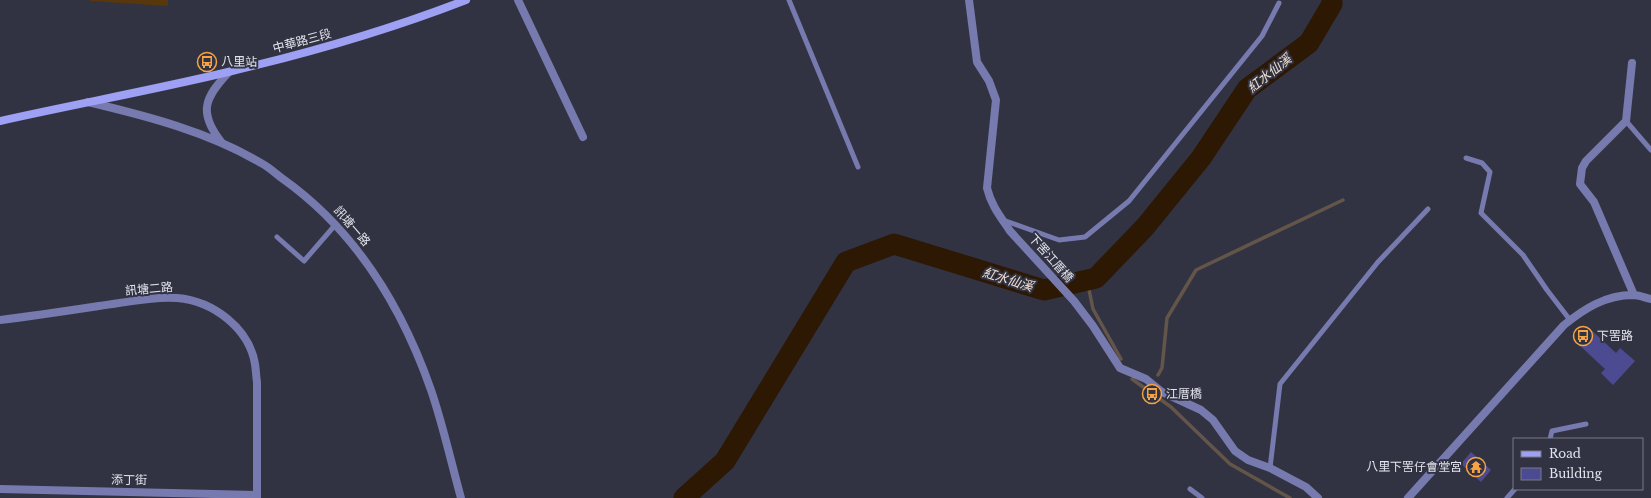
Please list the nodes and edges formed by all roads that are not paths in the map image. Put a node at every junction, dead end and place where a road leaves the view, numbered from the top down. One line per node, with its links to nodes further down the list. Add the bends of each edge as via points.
1 (466, 0): 7 (main road, 中華路三段, via 363,37)
2 (518, 0): 11 (street)
3 (789, 0): 15 (lane)
4 (969, 0): 17 (street, 下罟江厝橋, via 978,62 996,100 987,188 990,201)
5 (1279, 3): 17 (lane, via 1262,36 1129,201 1085,237 1059,240)
6 (1632, 63): 10 (street)
7 (229, 72): 8 (main road, 中華路三段); 12 (street, via 215,87 209,100 206,117)
8 (88, 102): 9 (main road, 中華路三段); 12 (street, 訊塘一路, via 171,125)
9 (0, 121)
10 (1626, 121): 13 (lane); 20 (street, via 1586,161 1582,168 1580,184 1594,202)
11 (583, 137)
12 (222, 144): 18 (street, 訊塘一路, via 262,163 306,195)
13 (1651, 150)
14 (1466, 158): 23 (lane, via 1482,163 1490,172 1481,213 1523,255)
15 (858, 167)
16 (1428, 209): 26 (lane, via 1378,262 1280,384)
17 (1002, 219): 26 (street, 下罟江厝橋, via 1094,326 1120,368 1146,379 1162,392 1201,410 1213,420 1236,451 1248,460)
18 (336, 224): 19 (lane, via 304,261); 32 (street, 訊塘一路, via 368,263 395,306 416,352 431,391)
19 (277, 237)
20 (1634, 295): 21 (street); 23 (street, via 1590,305)
21 (1651, 299)
22 (0, 320): 30 (street, 訊塘二路, via 151,299 177,298 196,301 218,311 234,325 248,343 255,363)
23 (1570, 320): 31 (street)
24 (1586, 424): 25 (lane, via 1552,431)
25 (1550, 438)
26 (1270, 468): 34 (street, 下罟江厝橋, via 1306,487)
27 (1190, 488): 33 (lane)
28 (0, 489): 30 (street, 添丁街)
29 (1515, 490): 35 (lane)
30 (257, 497)
31 (1411, 497)
32 (460, 498)
33 (1202, 498)
34 (1318, 498)
35 (1507, 498)

